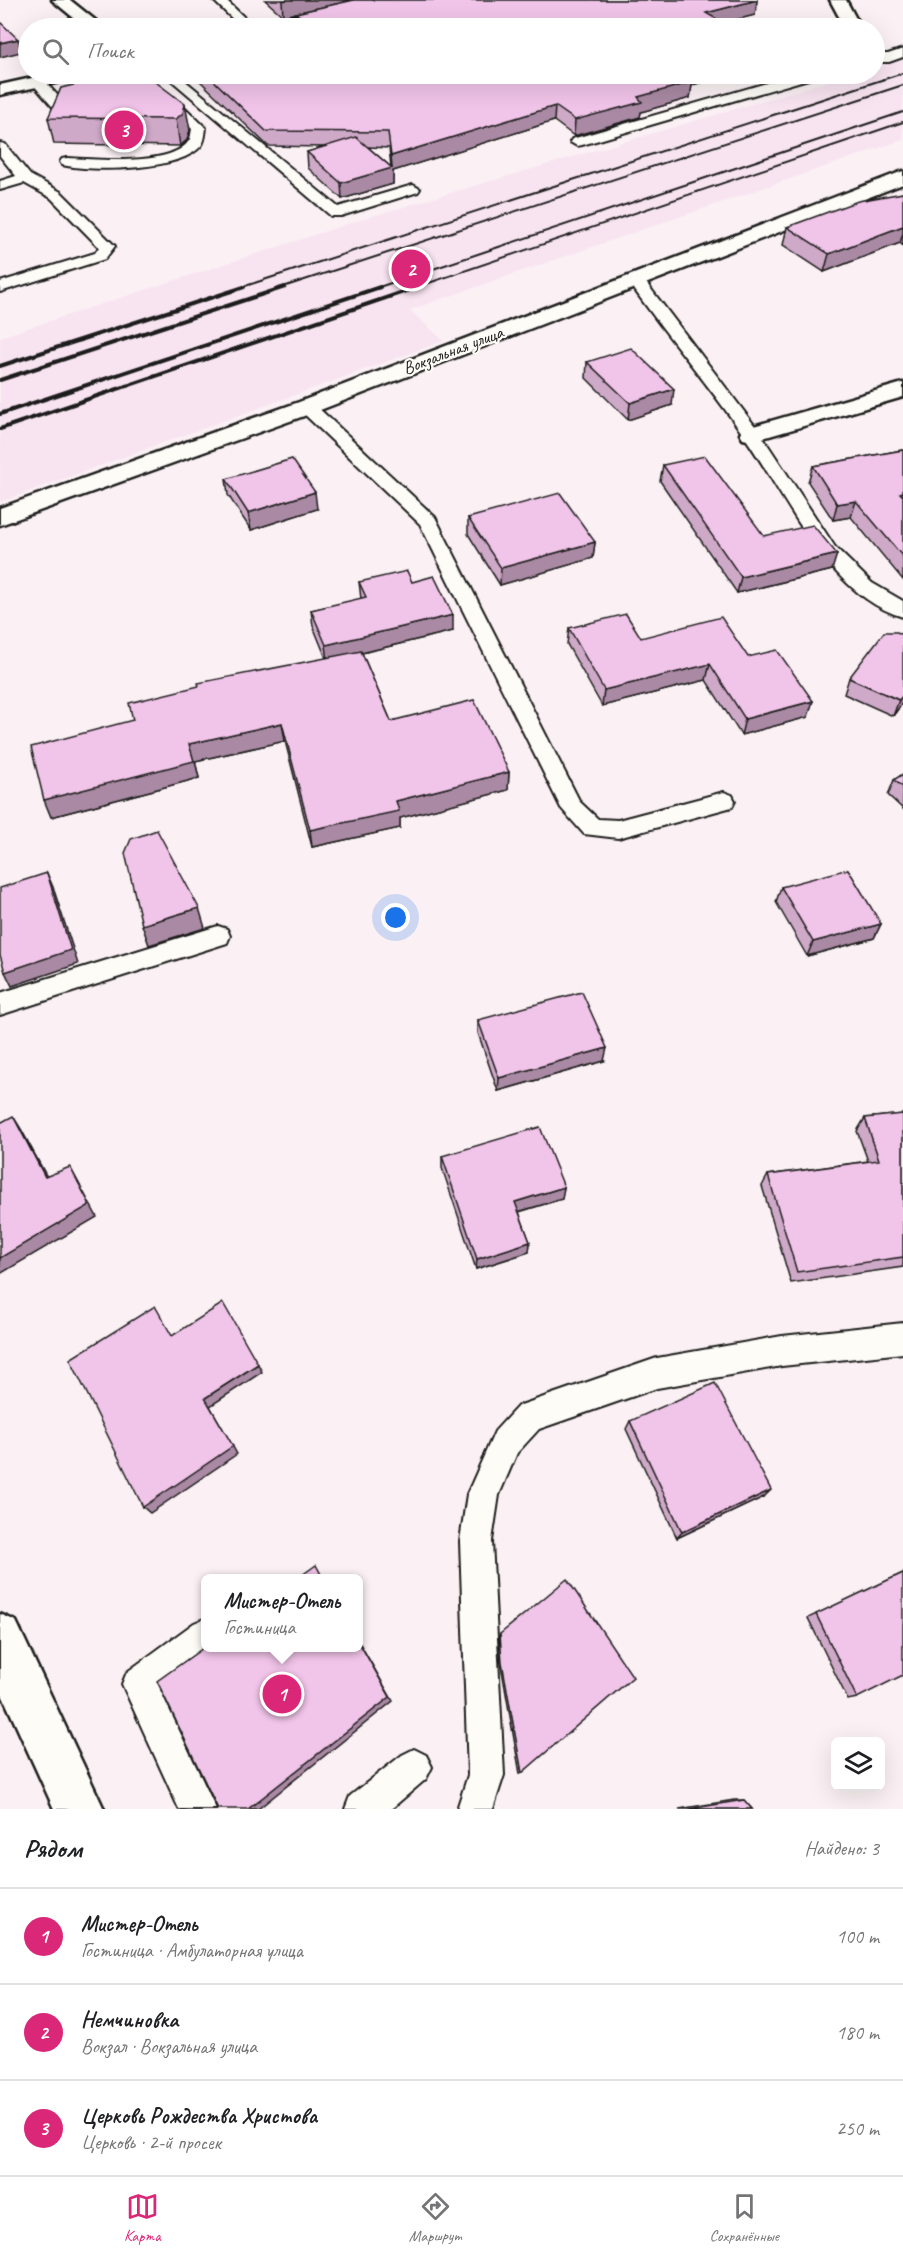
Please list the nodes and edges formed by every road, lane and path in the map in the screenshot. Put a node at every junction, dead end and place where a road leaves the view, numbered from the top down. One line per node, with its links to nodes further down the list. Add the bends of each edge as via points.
1 (60, 0): 5 (street)
2 (219, 0): 6 (lane)
3 (386, 0): 7 (street)
4 (838, 0): 8 (street)
5 (83, 18)
6 (238, 18)
7 (308, 18)
8 (848, 18)
9 (903, 54): 10 (lane)
10 (885, 58)
11 (28, 84): 15 (street)
12 (40, 84): 16 (lane, via 62,109)
13 (182, 84): 24 (lane, via 336,213)
14 (776, 84): 18 (lane)
15 (0, 90)
16 (103, 99)
17 (147, 99): 20 (lane, via 169,100 195,122 200,134 192,148 182,154 138,163)
18 (577, 142)
19 (0, 147): 22 (lane)
20 (67, 162)
21 (903, 177): 25 (street, Вокзальная улица)
22 (25, 178): 23 (lane); 26 (lane, via 56,195 107,246 100,256)
23 (0, 186)
24 (413, 189)
25 (634, 279): 28 (street, Вокзальная улица); 29 (lane)
26 (0, 286)
27 (903, 390): 29 (street)
28 (307, 407): 30 (street, Вокзальная улица); 32 (lane, via 428,521 572,808 592,828 618,829)
29 (752, 434): 31 (lane, via 828,552 864,588)
30 (0, 517)
31 (903, 610)
32 (724, 801)
33 (218, 936): 34 (lane)
34 (0, 1004)
35 (903, 1338): 42 (lane, via 783,1351 657,1373 529,1417 506,1442 483,1494 476,1541 486,1775)
36 (0, 1637): 39 (street)
37 (201, 1639): 40 (lane, via 139,1684)
38 (414, 1767): 41 (lane)
39 (78, 1809)
40 (198, 1809)
41 (363, 1809)
42 (475, 1809)

